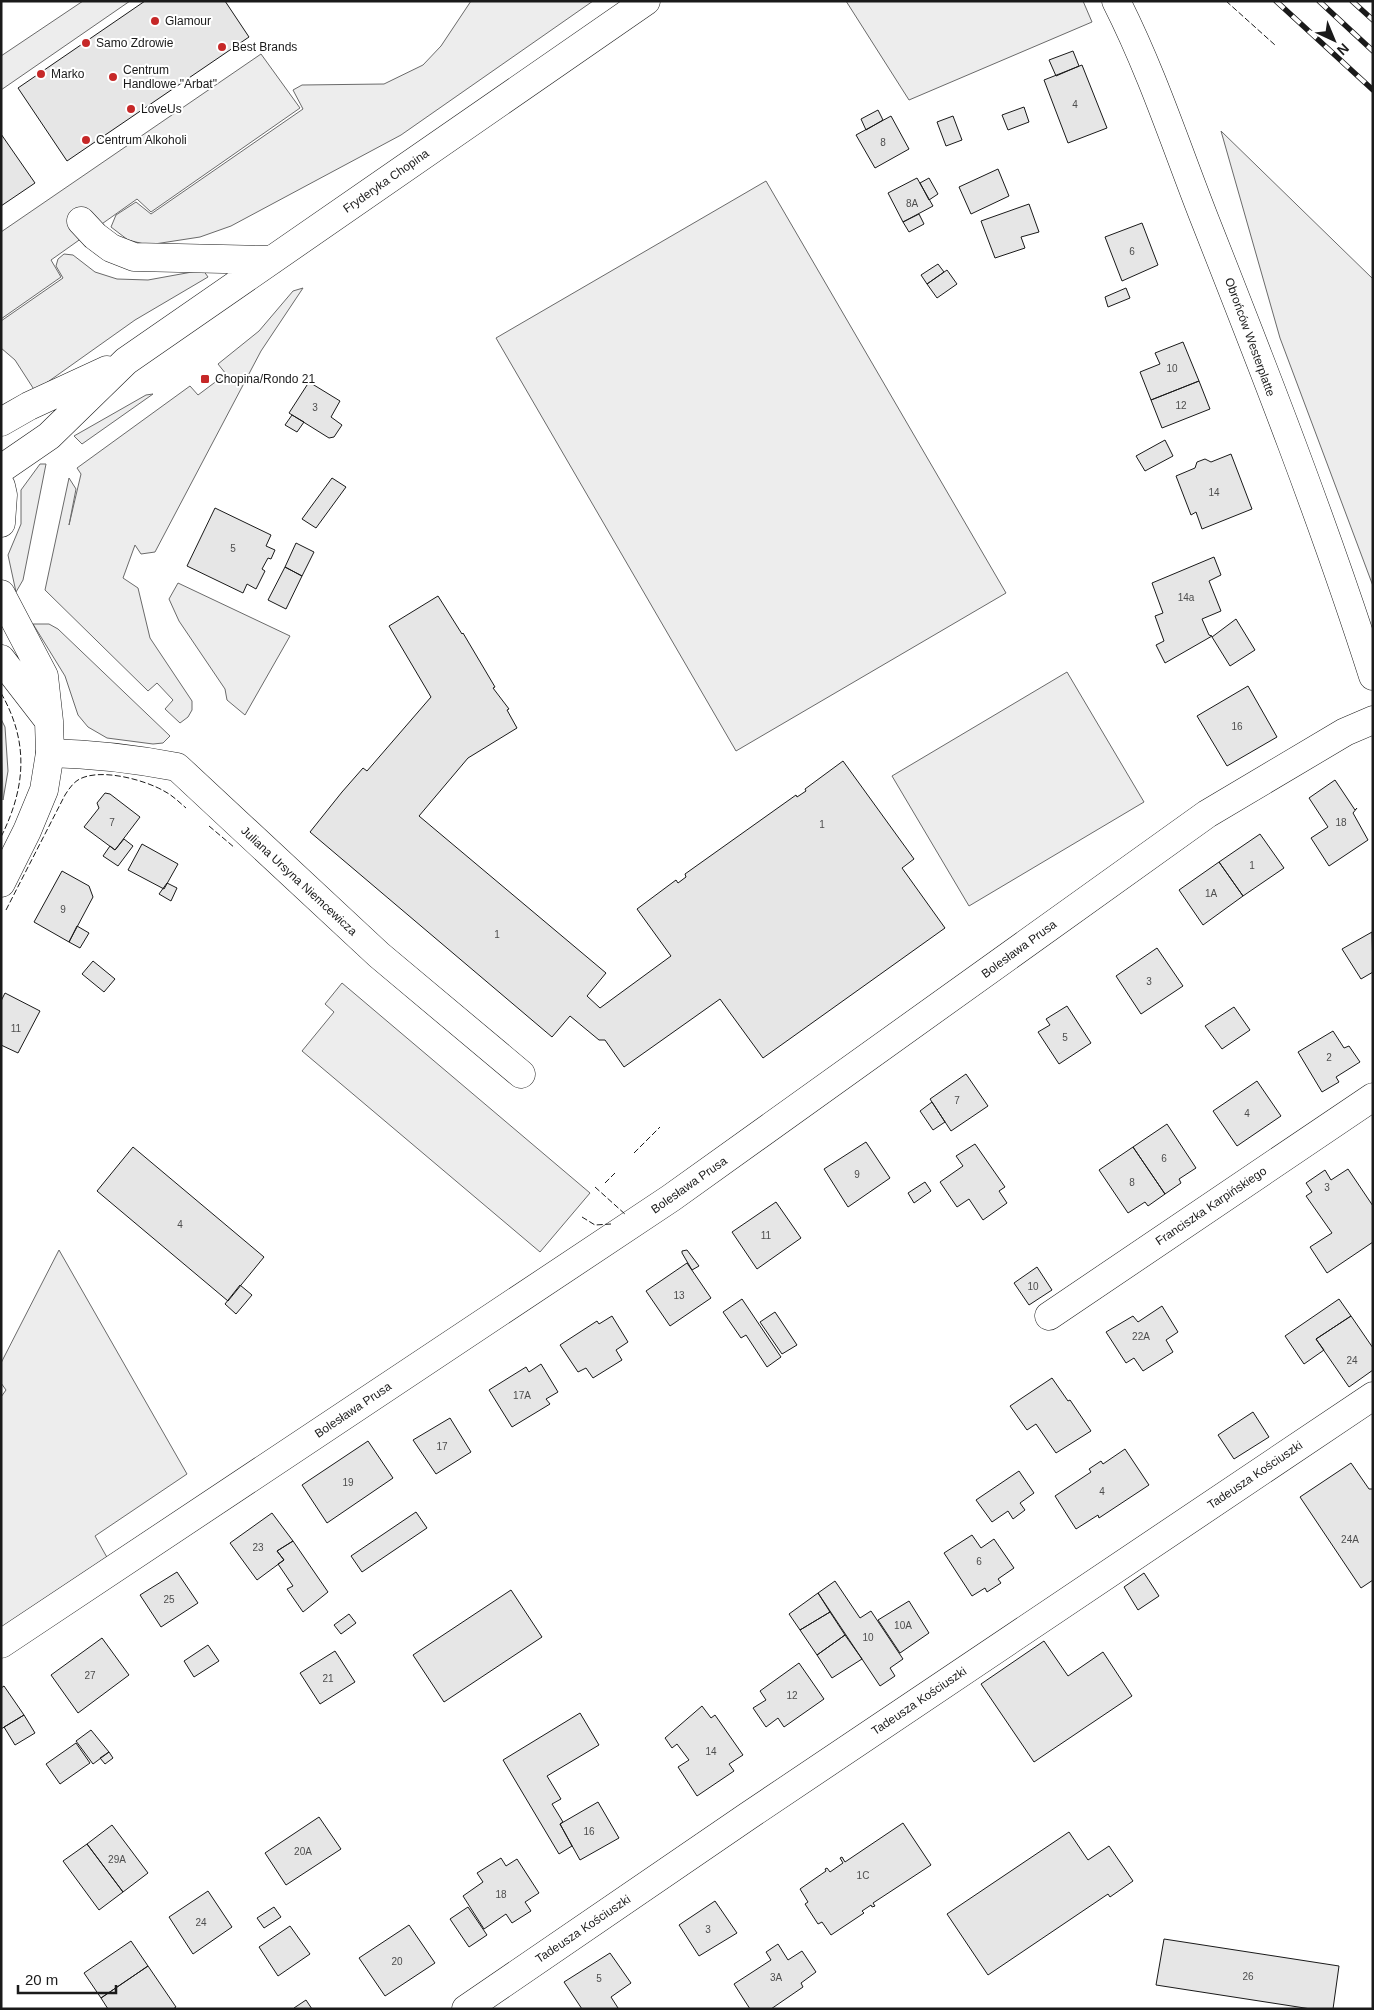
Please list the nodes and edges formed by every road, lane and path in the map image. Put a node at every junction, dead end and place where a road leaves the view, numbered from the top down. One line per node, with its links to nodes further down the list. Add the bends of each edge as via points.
1 (646, 1): 4 (street, Fryderyka Chopina)
2 (1116, 1): 12 (street, Obrońców Westerplatte, via 1166,115 1303,475)
3 (82, 221): 4 (street, via 111,248 134,257)
4 (272, 260): 5 (street, Fryderyka Chopina)
5 (126, 361): 6 (street, Fryderyka Chopina); 7 (street, Fryderyka Chopina, via 49,436)
6 (1, 422)
7 (1, 469)
8 (1, 486): 9 (street, via 4,495)
9 (1, 523)
10 (1, 594): 14 (street, via 44,676)
11 (1, 659): 14 (street)
12 (1373, 676)
13 (1373, 720): 21 (street, Bolesława Prusa, via 1345,732 1207,814 671,1198)
14 (50, 722): 15 (street)
15 (50, 753): 16 (street, via 44,790); 17 (street, Juliana Ursyna Niemcewicza, via 139,759 177,767 372,949)
16 (1, 883)
17 (521, 1074)
18 (1373, 1096): 19 (street, Franciszka Karpińskiego)
19 (1049, 1316)
20 (1373, 1396): 22 (street, Tadeusza Kościuszki)
21 (1, 1644)
22 (466, 2009)

